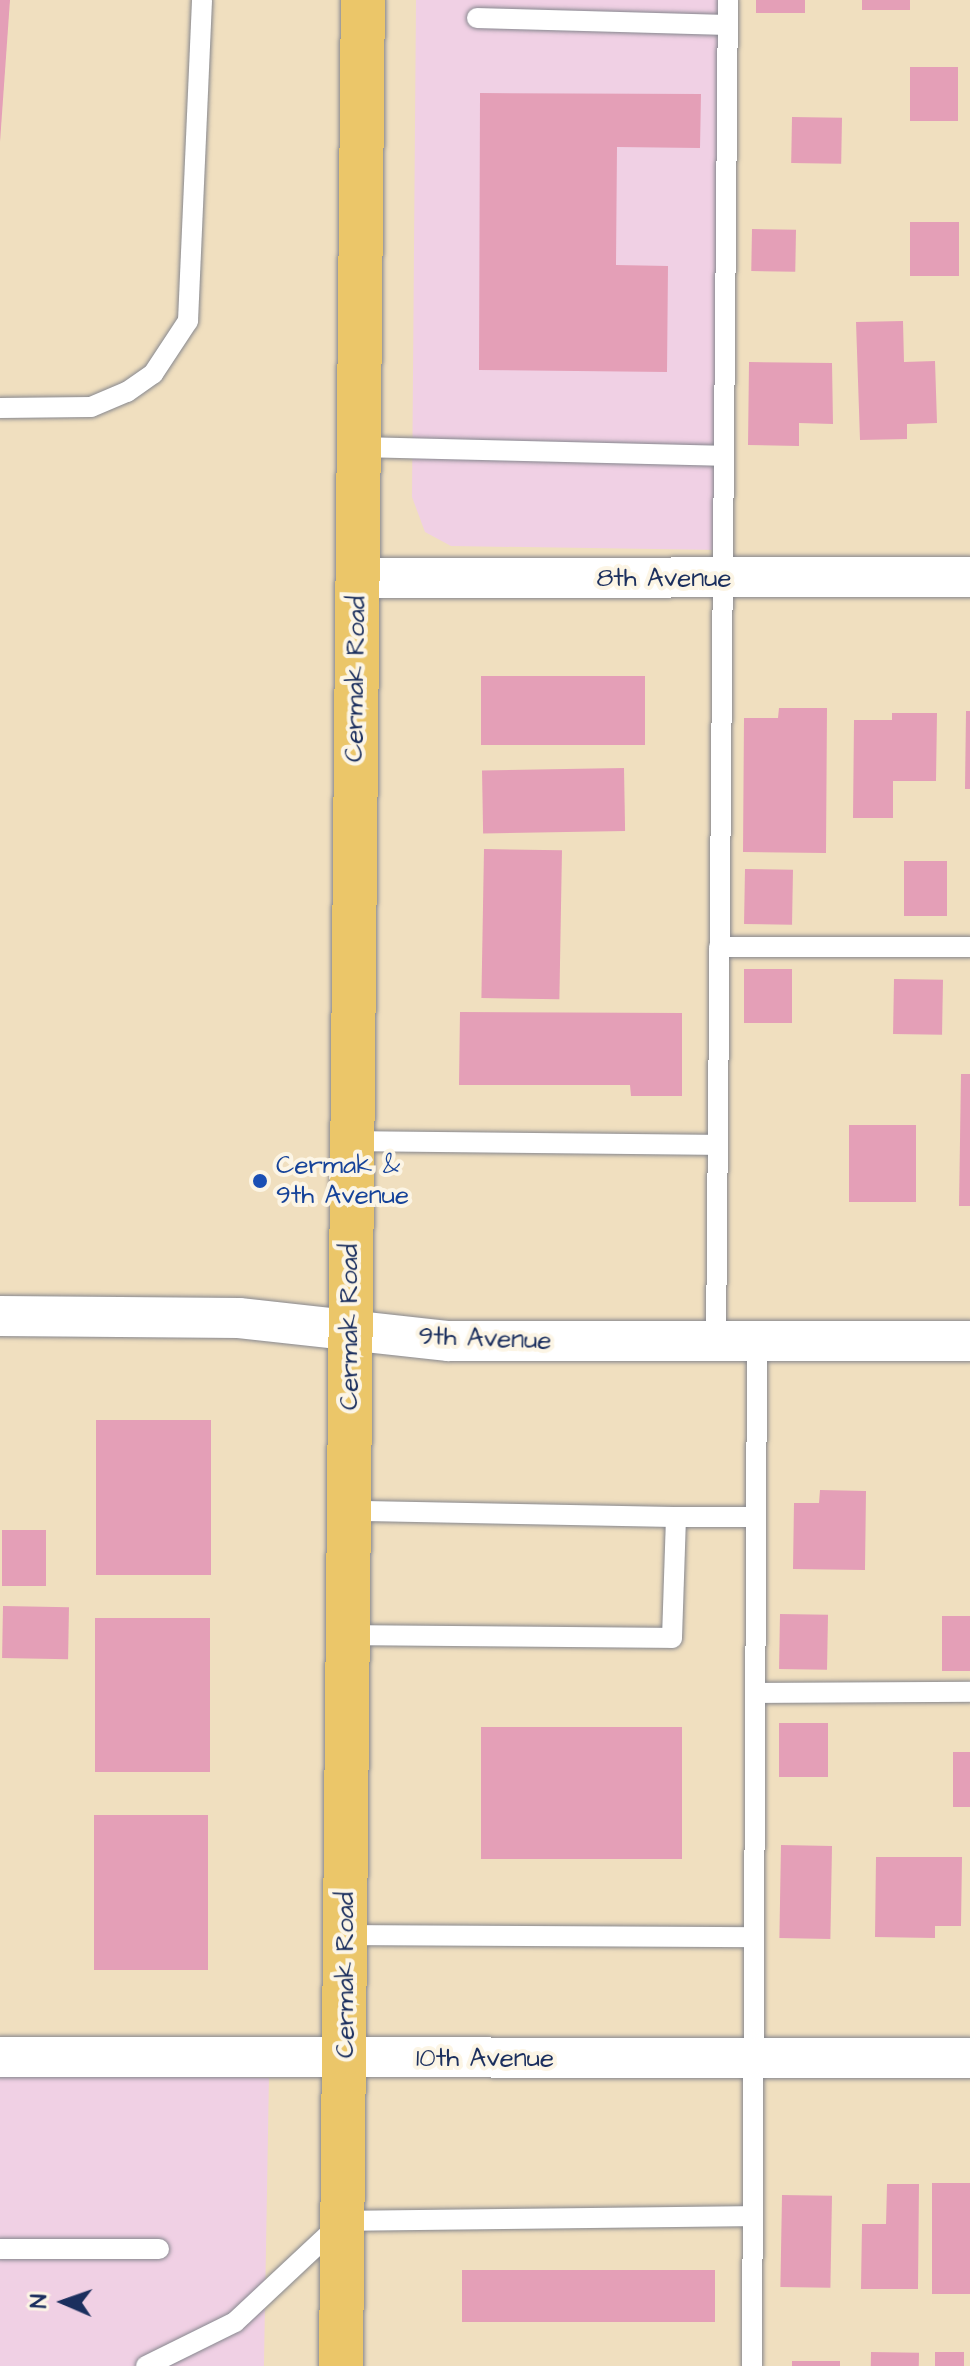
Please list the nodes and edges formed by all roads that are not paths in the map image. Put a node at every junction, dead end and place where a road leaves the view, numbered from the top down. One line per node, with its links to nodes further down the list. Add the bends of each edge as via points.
1 (202, 0): 6 (lane, via 188,321 153,374 127,392 91,407)
2 (363, 0): 7 (main road, Cermak Road)
3 (728, 0): 5 (lane)
4 (477, 18): 5 (lane)
5 (727, 25): 8 (lane)
6 (0, 408)
7 (358, 447): 8 (lane); 10 (main road, Cermak Road)
8 (721, 456): 11 (lane)
9 (970, 577): 11 (street, 8th Avenue)
10 (357, 578): 11 (street, 8th Avenue); 14 (main road, Cermak Road)
11 (720, 579): 12 (lane)
12 (719, 947): 13 (lane); 15 (lane)
13 (970, 947)
14 (352, 1141): 15 (lane); 17 (main road, Cermak Road)
15 (717, 1145): 19 (lane)
16 (0, 1316): 17 (street, 9th Avenue, via 239,1318)
17 (350, 1330): 19 (street, 9th Avenue, via 449,1341); 21 (main road, Cermak Road)
18 (970, 1341): 20 (street, 9th Avenue)
19 (716, 1343): 20 (street, 9th Avenue)
20 (757, 1343): 23 (lane)
21 (349, 1511): 22 (lane); 24 (main road, Cermak Road)
22 (676, 1517): 23 (lane); 24 (lane, via 672,1638)
23 (756, 1517): 26 (lane)
24 (348, 1635): 27 (main road, Cermak Road)
25 (970, 1692): 26 (lane)
26 (756, 1693): 28 (lane)
27 (346, 1935): 28 (lane); 32 (main road, Cermak Road)
28 (754, 1937): 30 (lane)
29 (0, 2057): 32 (street, 10th Avenue)
30 (754, 2057): 31 (street, 10th Avenue); 32 (street, 10th Avenue); 33 (lane)
31 (970, 2058)
32 (345, 2060): 34 (main road, Cermak Road)
33 (752, 2216): 34 (lane); 39 (lane)
34 (343, 2221): 37 (lane, via 235,2322); 38 (main road, Cermak Road)
35 (0, 2249): 36 (lane)
36 (159, 2249)
37 (146, 2366)
38 (341, 2366)
39 (752, 2366)

